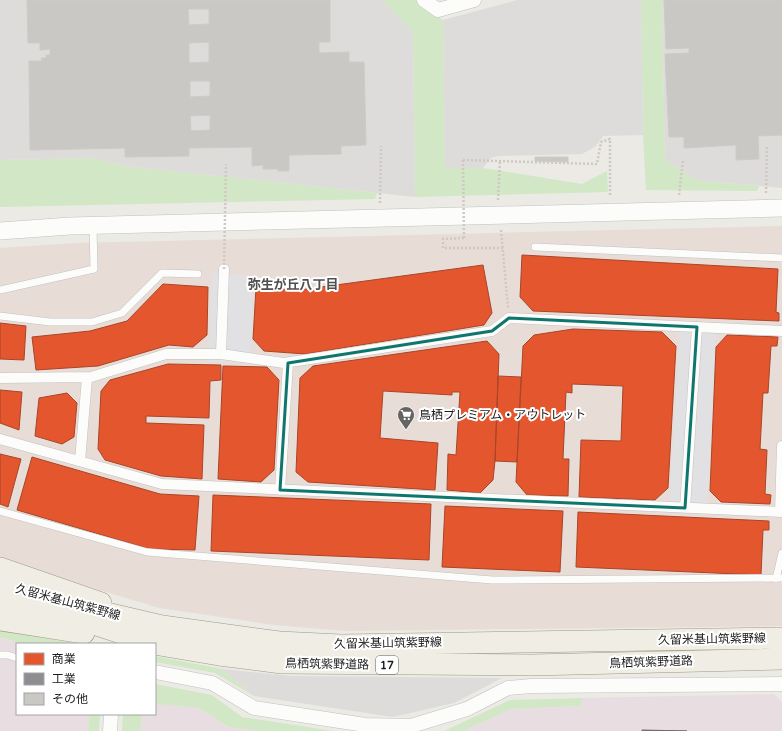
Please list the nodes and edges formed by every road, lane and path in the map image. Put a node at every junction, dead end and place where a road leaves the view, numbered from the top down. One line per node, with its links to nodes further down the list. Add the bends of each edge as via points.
1 (424, 0): 2 (street, via 438,10)
2 (474, 0)
3 (380, 146): 12 (path)
4 (767, 146): 8 (path)
5 (683, 160): 9 (path)
6 (500, 161): 10 (path, via 598,164 601,142 610,139); 11 (path); 18 (path, bridge, via 462,160 464,238 443,239 443,248)
7 (226, 164): 20 (path, bridge)
8 (766, 193)
9 (679, 196)
10 (610, 197)
11 (498, 200)
12 (380, 202)
13 (782, 208): 14 (street)
14 (93, 226): 16 (street); 22 (lane, via 94,269)
15 (501, 230): 18 (path)
16 (0, 231)
17 (535, 247): 19 (lane)
18 (503, 248): 24 (path)
19 (782, 258)
20 (224, 269): 27 (street)
21 (198, 274): 23 (lane, via 162,273 122,313 92,322 50,322)
22 (0, 290)
23 (0, 316)
24 (509, 318): 25 (street); 28 (street, via 492,331)
25 (697, 327): 26 (street); 35 (street)
26 (782, 331)
27 (221, 354): 28 (street); 30 (street, via 166,354)
28 (288, 363): 34 (street)
29 (0, 378): 30 (street)
30 (87, 378): 33 (street)
31 (0, 439): 33 (street)
32 (782, 446): 37 (street)
33 (80, 461): 34 (street, via 162,484)
34 (280, 490): 35 (street)
35 (685, 508): 37 (street)
36 (0, 512): 40 (lane, via 155,553 492,580)
37 (781, 512)
38 (782, 553): 40 (lane)
39 (0, 568): 44 (main road)
40 (779, 579)
41 (0, 583): 44 (main road, 久留米基山筑紫野線 / 17)
42 (0, 600): 44 (main road, 鳥栖筑紫野道路 / 17, via 94,624)
43 (0, 620): 44 (main road)
44 (158, 635): 45 (main road, 久留米基山筑紫野線 / 17, via 341,644); 48 (main road, 鳥栖筑紫野道路 / 17, via 219,655 282,663 532,666)
45 (782, 638)
46 (0, 654): 47 (lane)
47 (16, 658)
48 (782, 659)
49 (156, 672): 50 (street, via 212,683 254,708 365,725 411,726 467,709 508,688)
50 (782, 684)
51 (111, 715): 52 (street)
52 (110, 731)

